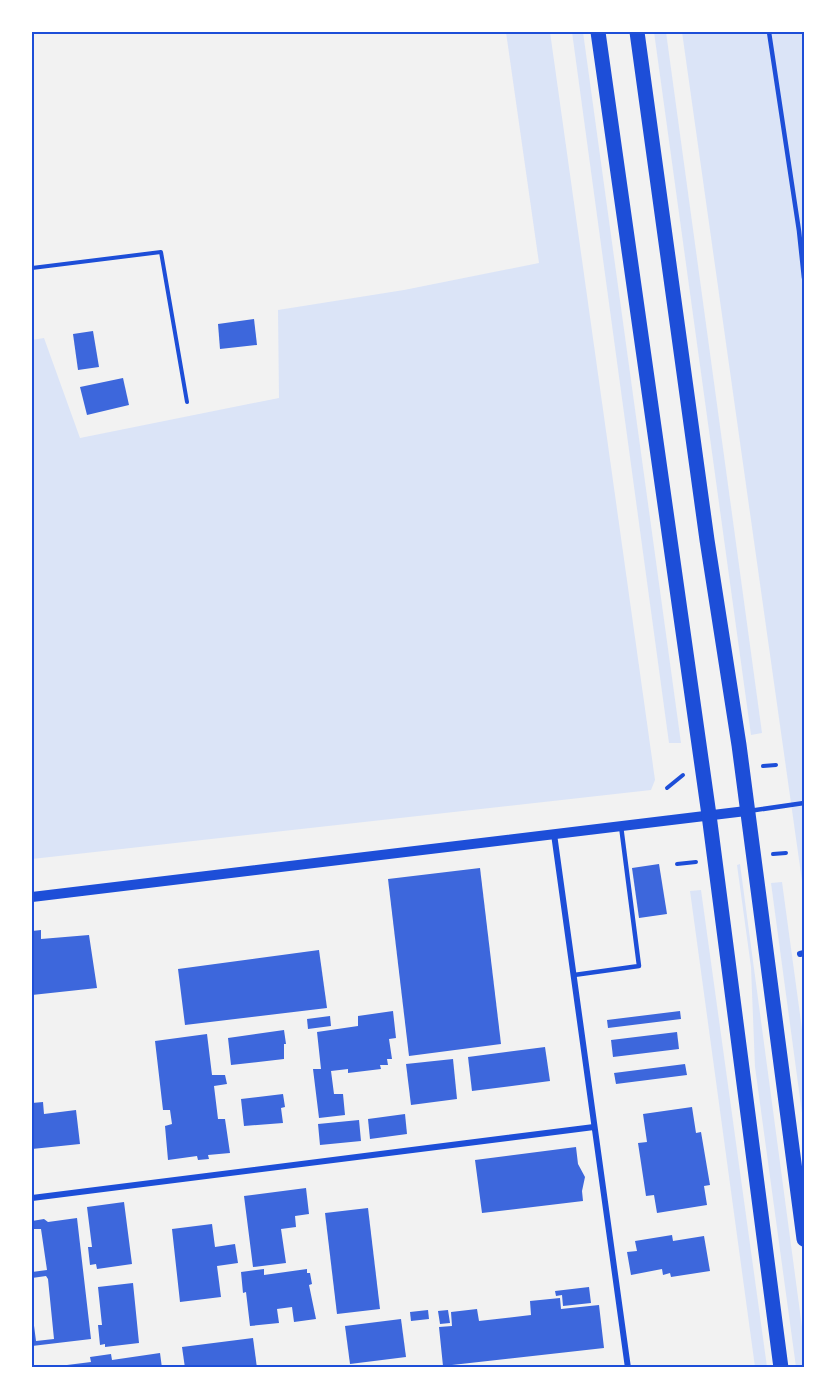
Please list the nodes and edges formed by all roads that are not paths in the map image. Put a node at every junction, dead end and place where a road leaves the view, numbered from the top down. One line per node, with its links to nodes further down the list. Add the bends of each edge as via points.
1 (598, 32): 8 (main road)
2 (637, 32): 7 (main road)
3 (769, 32): 4 (lane)
4 (802, 231): 5 (lane)
5 (804, 278)
6 (804, 803): 7 (lane)
7 (746, 811): 8 (street); 15 (main road)
8 (709, 815): 9 (street); 17 (main road)
9 (621, 825): 10 (street); 12 (lane, via 639,966)
10 (554, 834): 11 (street); 12 (street)
11 (32, 897)
12 (574, 975): 13 (street)
13 (594, 1127): 14 (street); 16 (street)
14 (32, 1198)
15 (804, 1239)
16 (628, 1368)
17 (781, 1368)

